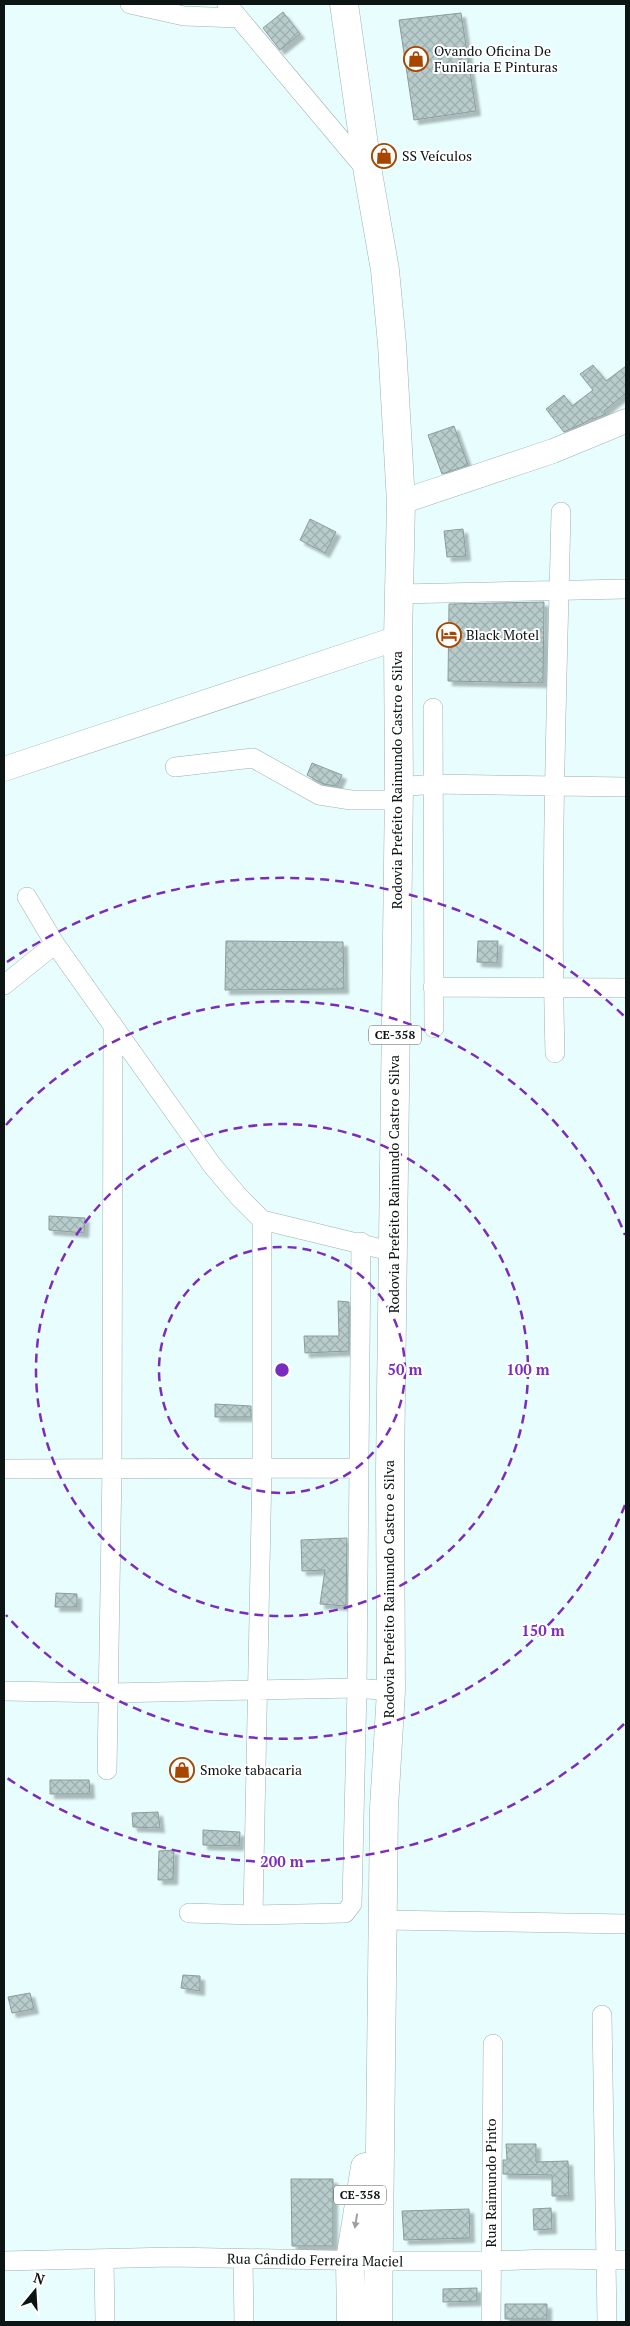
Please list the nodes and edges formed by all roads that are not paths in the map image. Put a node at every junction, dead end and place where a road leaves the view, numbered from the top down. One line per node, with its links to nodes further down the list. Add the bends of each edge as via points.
1 (130, 4): 3 (street, via 184,16)
2 (344, 4): 4 (main road, Rodovia Prefeito Raimundo Castro e Silva / CE-358)
3 (233, 11): 4 (street)
4 (368, 173): 6 (main road, Rodovia Prefeito Raimundo Castro e Silva / CE-358, via 385,270)
5 (626, 421): 6 (street, via 552,452)
6 (401, 502): 10 (main road, Rodovia Prefeito Raimundo Castro e Silva / CE-358)
7 (561, 512): 8 (street)
8 (559, 589): 9 (street); 10 (street); 16 (street)
9 (626, 589)
10 (400, 594): 11 (main road, Rodovia Prefeito Raimundo Castro e Silva / CE-358)
11 (398, 638): 14 (street); 18 (main road, Rodovia Prefeito Raimundo Castro e Silva / CE-358)
12 (433, 708): 15 (street)
13 (175, 766): 18 (street, via 253,758 319,795 351,800)
14 (4, 769)
15 (434, 784): 16 (street); 18 (street); 22 (street)
16 (555, 786): 17 (street); 23 (street)
17 (626, 787)
18 (399, 793): 30 (main road, Rodovia Prefeito Raimundo Castro e Silva / CE-358)
19 (27, 897): 20 (street)
20 (55, 944): 21 (street); 25 (street)
21 (4, 985)
22 (433, 987): 23 (street); 26 (street)
23 (553, 988): 24 (street); 27 (street)
24 (626, 988)
25 (113, 1025): 28 (street, via 212,1165); 32 (street)
26 (434, 1028)
27 (555, 1053)
28 (262, 1220): 29 (street); 33 (street)
29 (361, 1242): 30 (street); 34 (street)
30 (394, 1252): 38 (main road, Rodovia Prefeito Raimundo Castro e Silva / CE-358, via 390,1471)
31 (4, 1468): 32 (street)
32 (112, 1468): 33 (street); 39 (street)
33 (262, 1468): 34 (street); 36 (street)
34 (359, 1468): 35 (street)
35 (357, 1688): 36 (street); 38 (street); 42 (street, via 352,1904 346,1913)
36 (256, 1690): 39 (street); 42 (street)
37 (4, 1691): 39 (street)
38 (391, 1691): 43 (main road, Rodovia Prefeito Raimundo Castro e Silva / CE-358, via 384,1808)
39 (110, 1693): 40 (street)
40 (107, 1770)
41 (189, 1914): 42 (street)
42 (252, 1915)
43 (383, 1920): 44 (street); 47 (main road, Rodovia Prefeito Raimundo Castro e Silva / CE-358)
44 (626, 1924)
45 (602, 2015): 51 (street)
46 (493, 2044): 54 (street, Rua Raimundo Pinto)
47 (380, 2069): 50 (main road, CE-358, one-way to 50); 53 (main road, CE-358)
48 (104, 2259): 49 (street, Rua Cândido Ferreira Maciel); 52 (street, Rua Cândido Ferreira Maciel); 55 (street)
49 (243, 2259): 50 (street, Rua Cândido Ferreira Maciel); 56 (street)
50 (350, 2260): 53 (street, Rua Cândido Ferreira Maciel); 57 (main road, CE-358)
51 (617, 2260): 54 (street, Rua Cândido Ferreira Maciel, via 548,2258); 60 (street)
52 (4, 2261)
53 (378, 2261): 54 (street, Rua Cândido Ferreira Maciel); 58 (main road, CE-358)
54 (491, 2261): 59 (street, Rua Raimundo Pinto)
55 (105, 2322)
56 (244, 2322)
57 (351, 2322)
58 (378, 2322)
59 (491, 2322)
60 (607, 2322)

